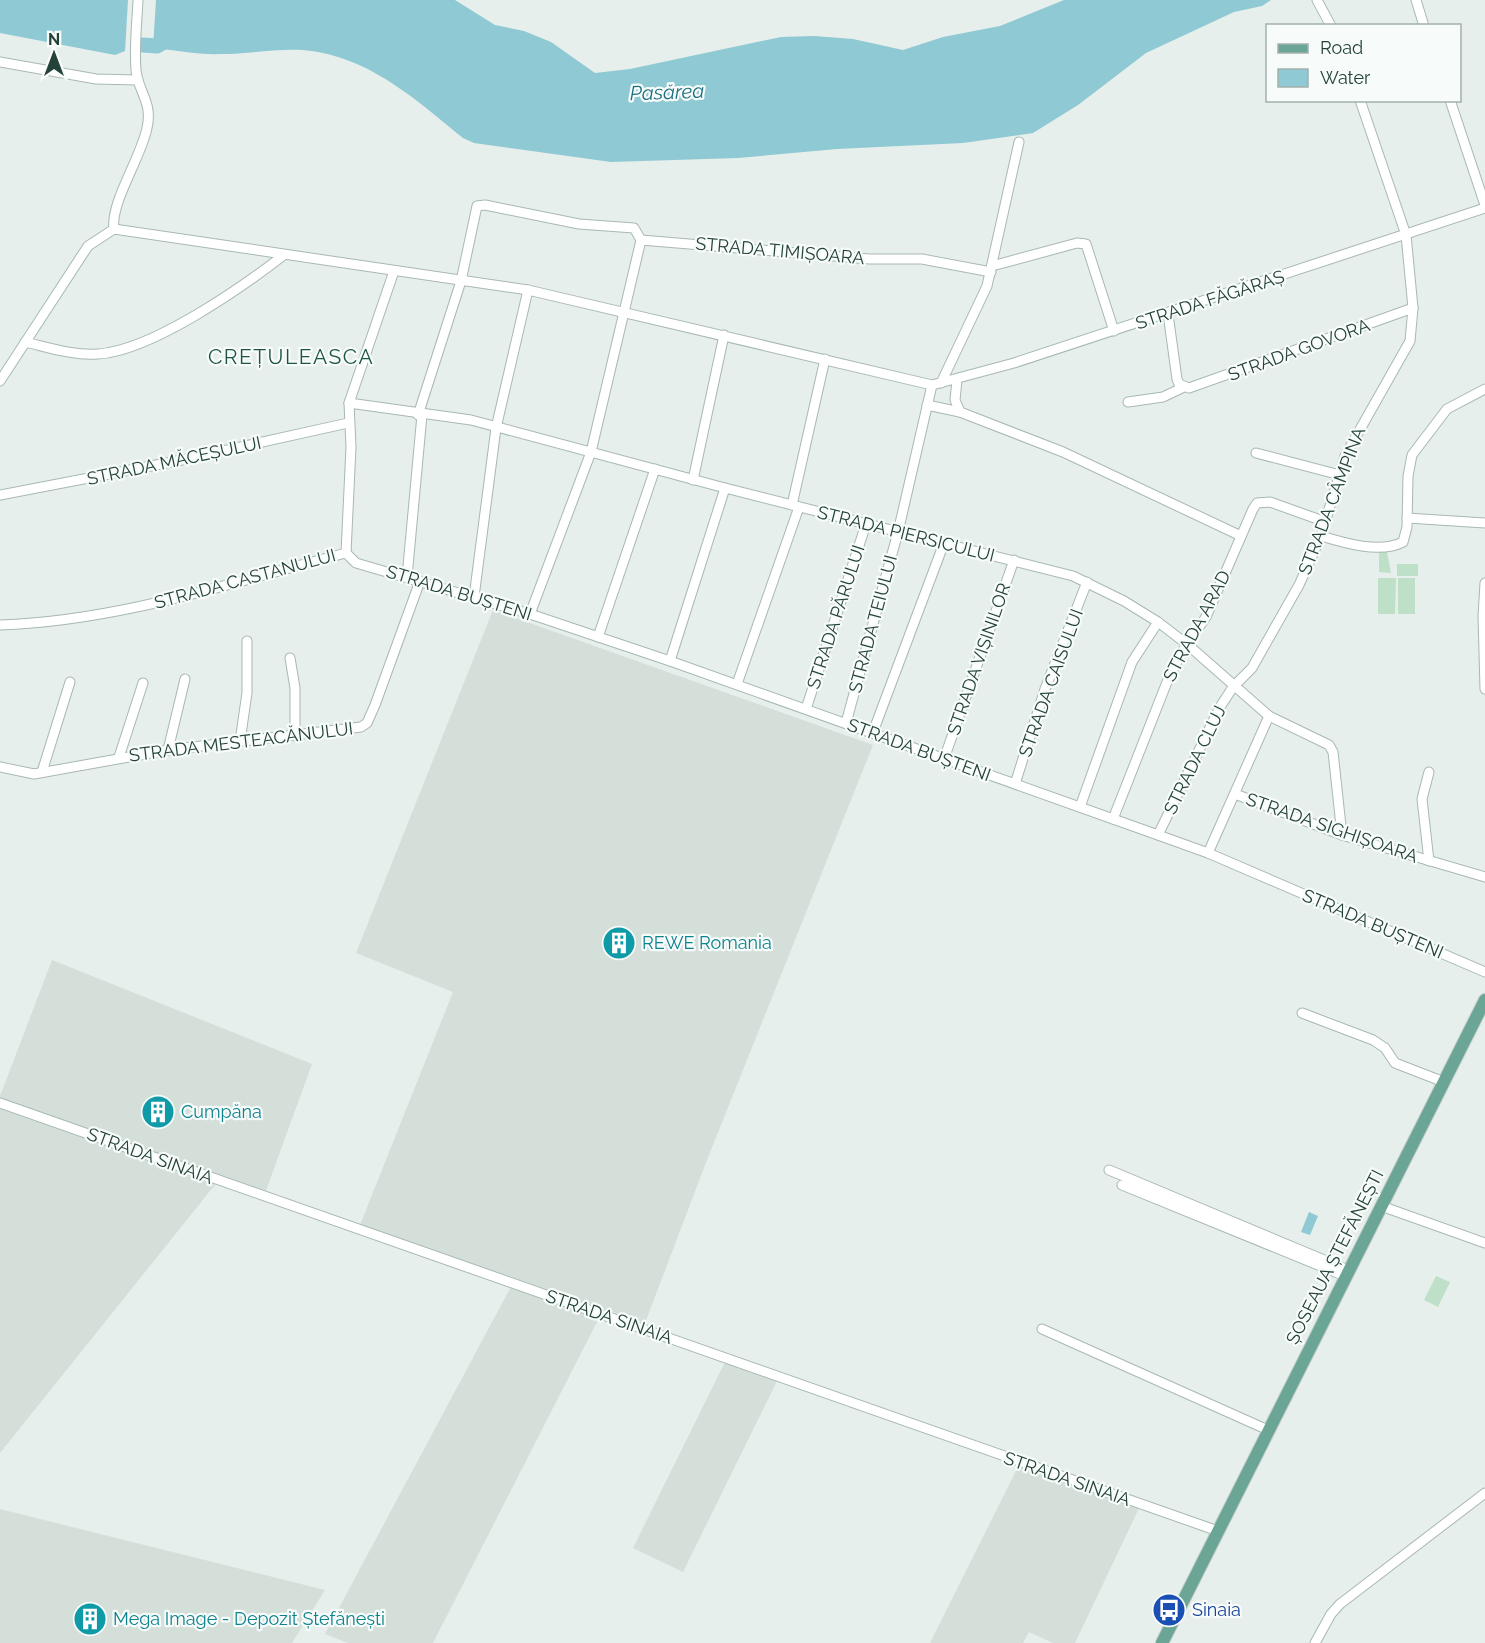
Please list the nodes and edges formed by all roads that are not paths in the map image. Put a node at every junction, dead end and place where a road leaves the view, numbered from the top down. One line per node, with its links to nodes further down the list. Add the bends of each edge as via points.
1 (138, 0): 7 (street, via 135,63)
2 (1317, 0): 4 (street)
3 (1416, 0): 5 (street)
4 (1330, 24)
5 (1423, 24)
6 (0, 62): 7 (street)
7 (140, 84): 12 (street, via 147,105 148,127 113,215)
8 (1361, 102): 13 (street, STRADA CÂMPINA)
9 (1451, 102): 11 (street)
10 (1019, 142): 16 (street, STRADA TEIULUI)
11 (1485, 207): 13 (street, STRADA FĂGĂRAȘ)
12 (114, 229): 15 (street); 25 (street, via 88,246)
13 (1406, 235): 20 (street, STRADA CÂMPINA); 22 (street, STRADA FĂGĂRAȘ)
14 (640, 240): 16 (street, STRADA TIMIȘOARA, via 869,259 922,259); 18 (street, via 634,228 579,224 481,205 475,211); 21 (street)
15 (284, 255): 17 (street); 25 (street, via 215,303 128,349 94,354)
16 (992, 269): 23 (street, STRADA TIMIȘOARA, via 1077,243 1086,244); 29 (street, STRADA TEIULUI)
17 (394, 271): 18 (street); 33 (street, STRADA CASTANULUI)
18 (461, 280): 19 (street); 36 (street)
19 (528, 290): 21 (street); 38 (street)
20 (1413, 308): 30 (street, STRADA GOVORA, via 1197,387); 42 (street, STRADA CÂMPINA, via 1410,341 1345,456)
21 (622, 310): 24 (street); 39 (street)
22 (1168, 314): 23 (street, STRADA FĂGĂRAȘ); 30 (street, via 1177,379)
23 (1114, 331): 27 (street, STRADA FĂGĂRAȘ)
24 (724, 335): 26 (street); 43 (street)
25 (25, 342): 28 (street)
26 (825, 359): 29 (street); 46 (street)
27 (957, 380): 29 (street, STRADA FĂGĂRAȘ); 35 (street, via 955,400)
28 (0, 381)
29 (936, 384): 34 (street, STRADA TEIULUI)
30 (1184, 387): 32 (street, STRADA GOVORA, via 1163,397)
31 (1485, 389): 47 (street, via 1448,409 1412,455 1407,476)
32 (1128, 402)
33 (349, 403): 36 (street, STRADA PIERSICULUI); 37 (street, STRADA CASTANULUI)
34 (927, 405): 35 (street); 51 (street, STRADA TEIULUI)
35 (960, 412): 52 (street, via 1064,452)
36 (420, 415): 38 (street, STRADA PIERSICULUI, via 471,420); 57 (street)
37 (348, 423): 45 (street, STRADA MĂCEȘULUI); 55 (street, STRADA CASTANULUI, via 351,447)
38 (496, 428): 39 (street, STRADA PIERSICULUI); 61 (street)
39 (591, 452): 41 (street, STRADA PIERSICULUI); 62 (street)
40 (1256, 453): 42 (street)
41 (655, 469): 43 (street, STRADA PIERSICULUI); 65 (street)
42 (1340, 475): 48 (street, STRADA CÂMPINA)
43 (693, 480): 44 (street, STRADA PIERSICULUI)
44 (725, 488): 46 (street, STRADA PIERSICULUI); 69 (street)
45 (0, 495)
46 (796, 506): 50 (street, STRADA PIERSICULUI); 73 (street)
47 (1407, 518): 49 (street); 53 (street, via 1406,536 1399,544 1348,543)
48 (1326, 522): 52 (street, STRADA ARAD, via 1263,501 1253,509); 53 (street, STRADA CÂMPINA)
49 (1485, 523)
50 (867, 524): 51 (street, STRADA PIERSICULUI); 76 (street, STRADA PĂRULUI)
51 (898, 532): 54 (street, STRADA PIERSICULUI); 78 (street, STRADA TEIULUI)
52 (1241, 536): 67 (street, STRADA ARAD, via 1206,617)
53 (1321, 536): 74 (street, STRADA CÂMPINA, via 1299,585 1258,657 1243,680)
54 (944, 543): 56 (street, STRADA PIERSICULUI); 79 (street)
55 (346, 553): 57 (street, STRADA BUȘTENI, via 356,563); 64 (street, STRADA CASTANULUI, via 145,606 35,624)
56 (1014, 560): 59 (street, STRADA PIERSICULUI); 84 (street, STRADA VIȘINILOR)
57 (407, 577): 58 (street, STRADA BUȘTENI)
58 (420, 581): 61 (street, STRADA BUȘTENI); 80 (street, STRADA MESTEACĂNULUI, via 367,723 357,728)
59 (1087, 582): 63 (street, STRADA PIERSICULUI); 88 (street, STRADA CAISULUI, via 1045,689)
60 (1485, 583): 75 (street)
61 (474, 597): 62 (street, STRADA BUȘTENI)
62 (530, 614): 65 (street, STRADA BUȘTENI)
63 (1158, 622): 67 (street, STRADA PIERSICULUI); 90 (street, via 1132,662)
64 (0, 625)
65 (598, 637): 69 (street, STRADA BUȘTENI)
66 (247, 641): 81 (street, via 247,693)
67 (1188, 645): 74 (street, STRADA PIERSICULUI); 91 (street, STRADA ARAD, via 1167,682)
68 (290, 658): 80 (street)
69 (670, 661): 73 (street, STRADA BUȘTENI)
70 (184, 679): 82 (street)
71 (70, 682): 86 (street)
72 (143, 683): 83 (street)
73 (737, 684): 76 (street, STRADA BUȘTENI)
74 (1233, 687): 77 (street, STRADA PIERSICULUI); 92 (street, STRADA CLUJ)
75 (1485, 689)
76 (806, 709): 78 (street, STRADA BUȘTENI)
77 (1269, 717): 89 (street, STRADA SIGHIȘOARA); 93 (street, STRADA PIERSICULUI, via 1332,748)
78 (846, 723): 79 (street, STRADA BUȘTENI)
79 (873, 732): 84 (street, STRADA BUȘTENI)
80 (294, 736): 81 (street, STRADA MESTEACĂNULUI)
81 (240, 741): 82 (street, STRADA MESTEACĂNULUI)
82 (168, 750): 83 (street, STRADA MESTEACĂNULUI)
83 (119, 757): 86 (street, STRADA MESTEACĂNULUI)
84 (944, 759): 88 (street, STRADA BUȘTENI)
85 (0, 767): 86 (street, STRADA MESTEACĂNULUI, via 26,774)
86 (42, 772)
87 (1429, 772): 95 (street, STRADA SIGHIȘOARA, via 1422,799)
88 (1015, 784): 90 (street, STRADA BUȘTENI)
89 (1235, 794): 93 (street, STRADA SIGHIȘOARA); 94 (street, STRADA SIGHIȘOARA)
90 (1080, 807): 91 (street, STRADA BUȘTENI)
91 (1113, 819): 92 (street, STRADA BUȘTENI)
92 (1158, 835): 94 (street, STRADA BUȘTENI)
93 (1342, 835): 95 (street, STRADA SIGHIȘOARA)
94 (1208, 853): 97 (street, STRADA BUȘTENI)
95 (1429, 861): 96 (street, STRADA SIGHIȘOARA)
96 (1485, 878)
97 (1485, 972)
98 (1485, 1000): 100 (main road, ȘOSEAUA ȘTEFĂNEȘTI)
99 (1302, 1013): 100 (street, via 1373,1040 1385,1048 1395,1063)
100 (1444, 1082): 104 (main road, ȘOSEAUA ȘTEFĂNEȘTI)
101 (0, 1103): 110 (street, STRADA SINAIA)
102 (1109, 1170): 106 (street)
103 (1122, 1185): 106 (street)
104 (1381, 1206): 105 (street); 106 (main road, ȘOSEAUA ȘTEFĂNEȘTI)
105 (1485, 1243)
106 (1346, 1273): 108 (main road, ȘOSEAUA ȘTEFĂNEȘTI)
107 (1042, 1329): 108 (street)
108 (1268, 1430): 110 (main road, ȘOSEAUA ȘTEFĂNEȘTI)
109 (1485, 1492): 112 (street, via 1340,1604)
110 (1218, 1531): 111 (main road, ȘOSEAUA ȘTEFĂNEȘTI)
111 (1161, 1643)
112 (1315, 1643)

